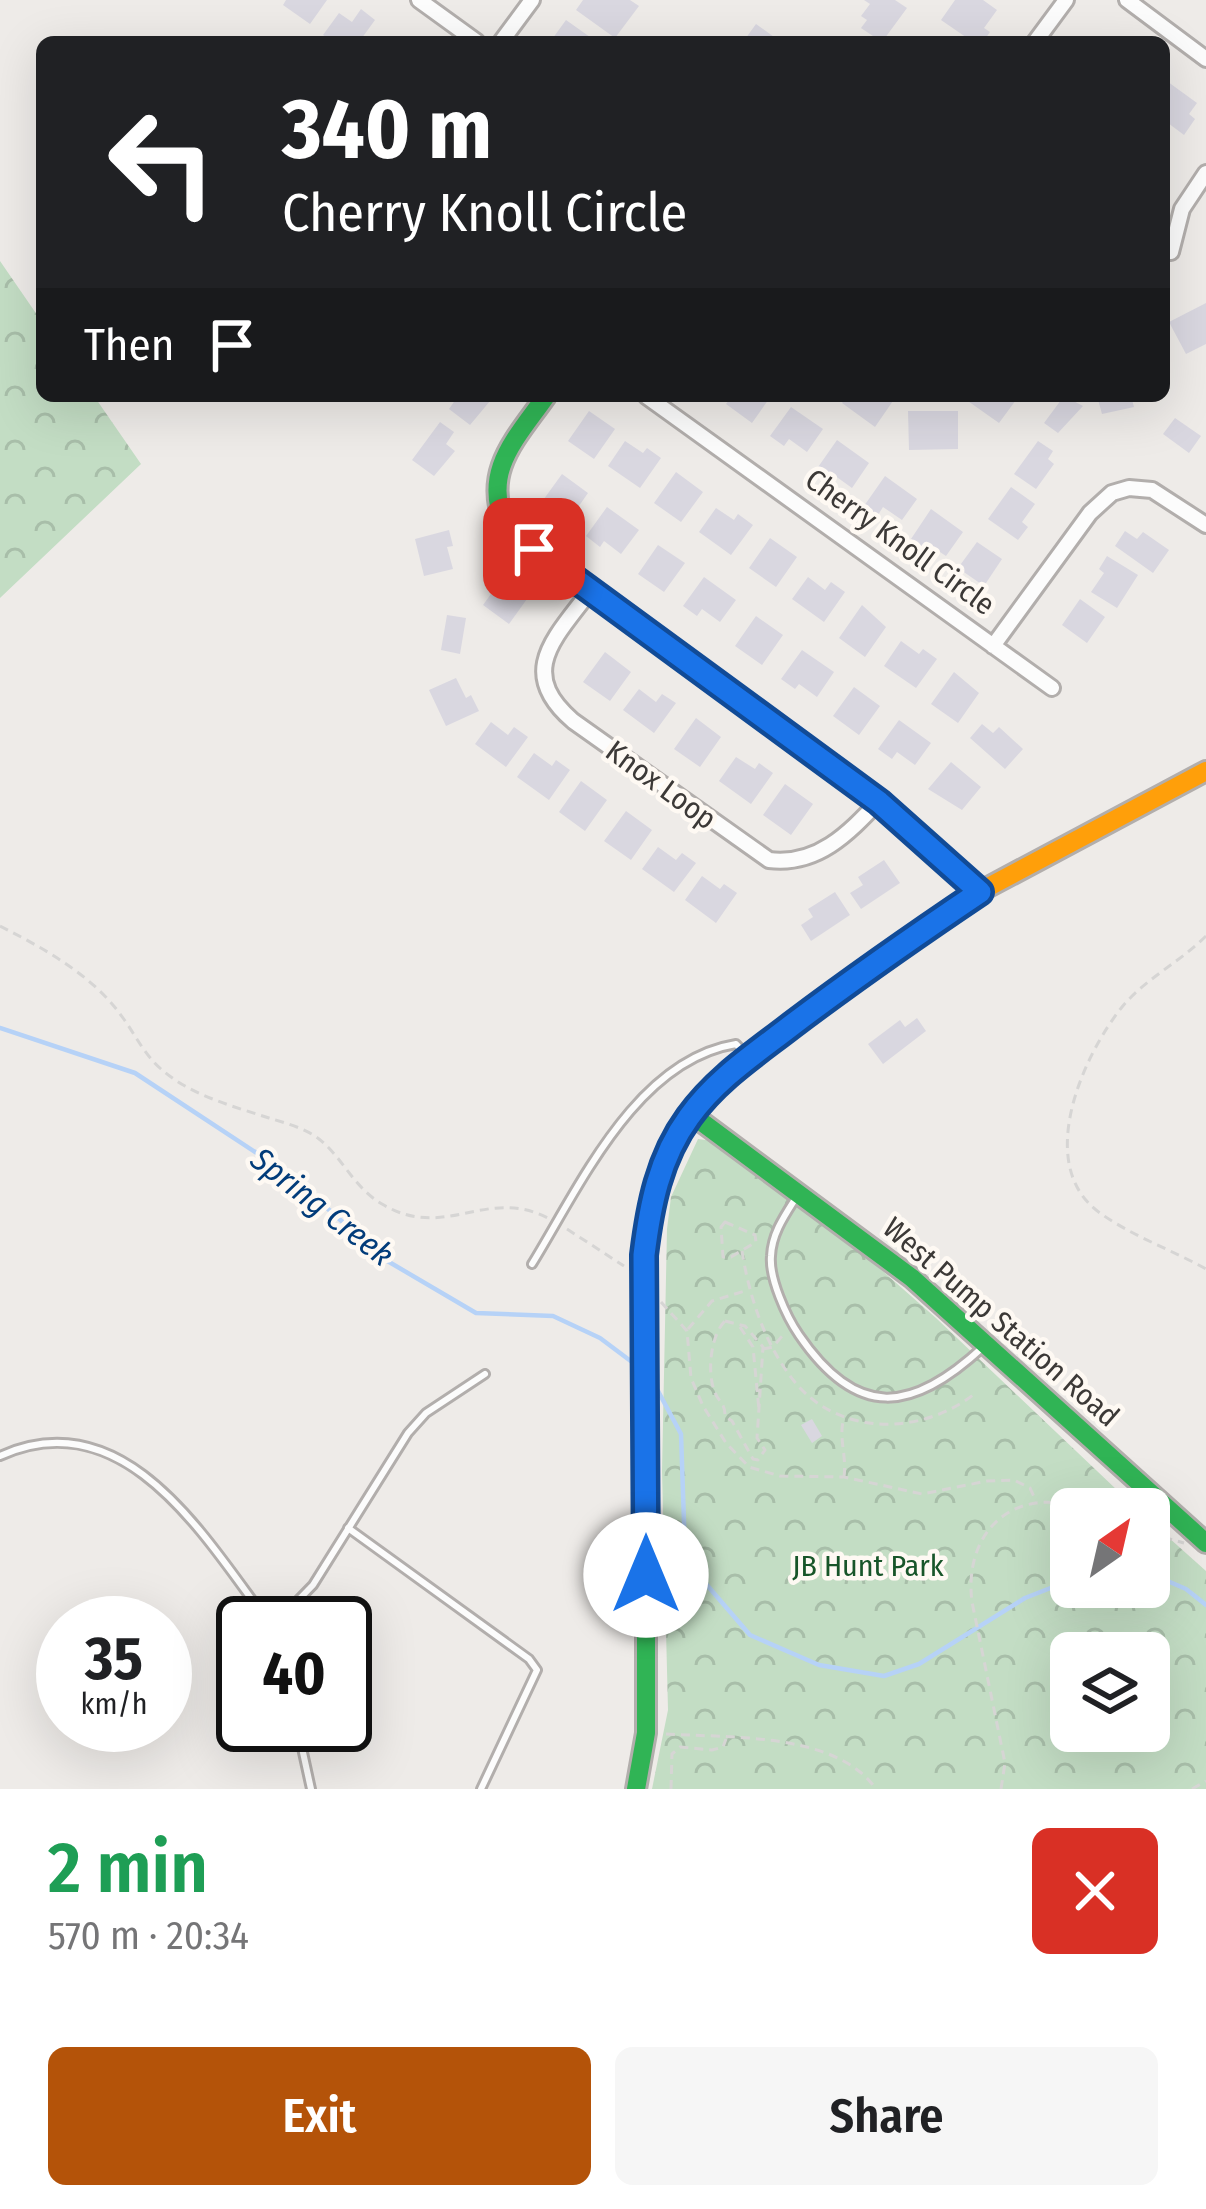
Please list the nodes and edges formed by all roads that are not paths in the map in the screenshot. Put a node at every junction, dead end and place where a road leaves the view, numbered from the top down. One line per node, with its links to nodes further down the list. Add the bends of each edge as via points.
1 (419, 0): 5 (street)
2 (532, 0): 6 (street)
3 (1066, 0): 7 (street)
4 (1127, 0): 8 (street)
5 (469, 36)
6 (505, 36)
7 (1039, 36)
8 (1206, 59)
9 (1206, 173): 10 (street, via 1181,209)
10 (1171, 252)
11 (542, 402): 14 (street, via 499,464 494,502 506,528)
12 (654, 402): 15 (street, Cherry Knoll Circle)
13 (1206, 525): 15 (street, Cherry Knoll Circle, via 1153,490 1112,493)
14 (590, 591): 18 (street); 18 (street, Knox Loop, via 543,668 557,707 591,734 769,860 812,856)
15 (993, 646): 16 (street)
16 (1052, 688)
17 (1206, 771): 19 (street)
18 (879, 802): 19 (street)
19 (980, 892): 20 (street)
20 (749, 1058): 21 (street); 23 (lane, via 736,1044 719,1047 656,1083 627,1112)
21 (691, 1114): 22 (street, West Pump Station Road); 34 (street, bridge, via 662,1169 644,1255 646,1733)
22 (798, 1193): 24 (street, West Pump Station Road); 24 (lane, via 770,1259 792,1325 836,1381 903,1397 935,1387)
23 (532, 1264)
24 (986, 1344): 28 (street, West Pump Station Road)
25 (484, 1373): 27 (lane, via 408,1433)
26 (0, 1456): 29 (lane, via 22,1446 67,1445 110,1452 139,1468)
27 (348, 1528): 30 (lane); 33 (lane, via 537,1670)
28 (1197, 1541)
29 (250, 1596)
30 (301, 1596)
31 (303, 1752): 32 (lane)
32 (311, 1789)
33 (481, 1789)
34 (636, 1789)

